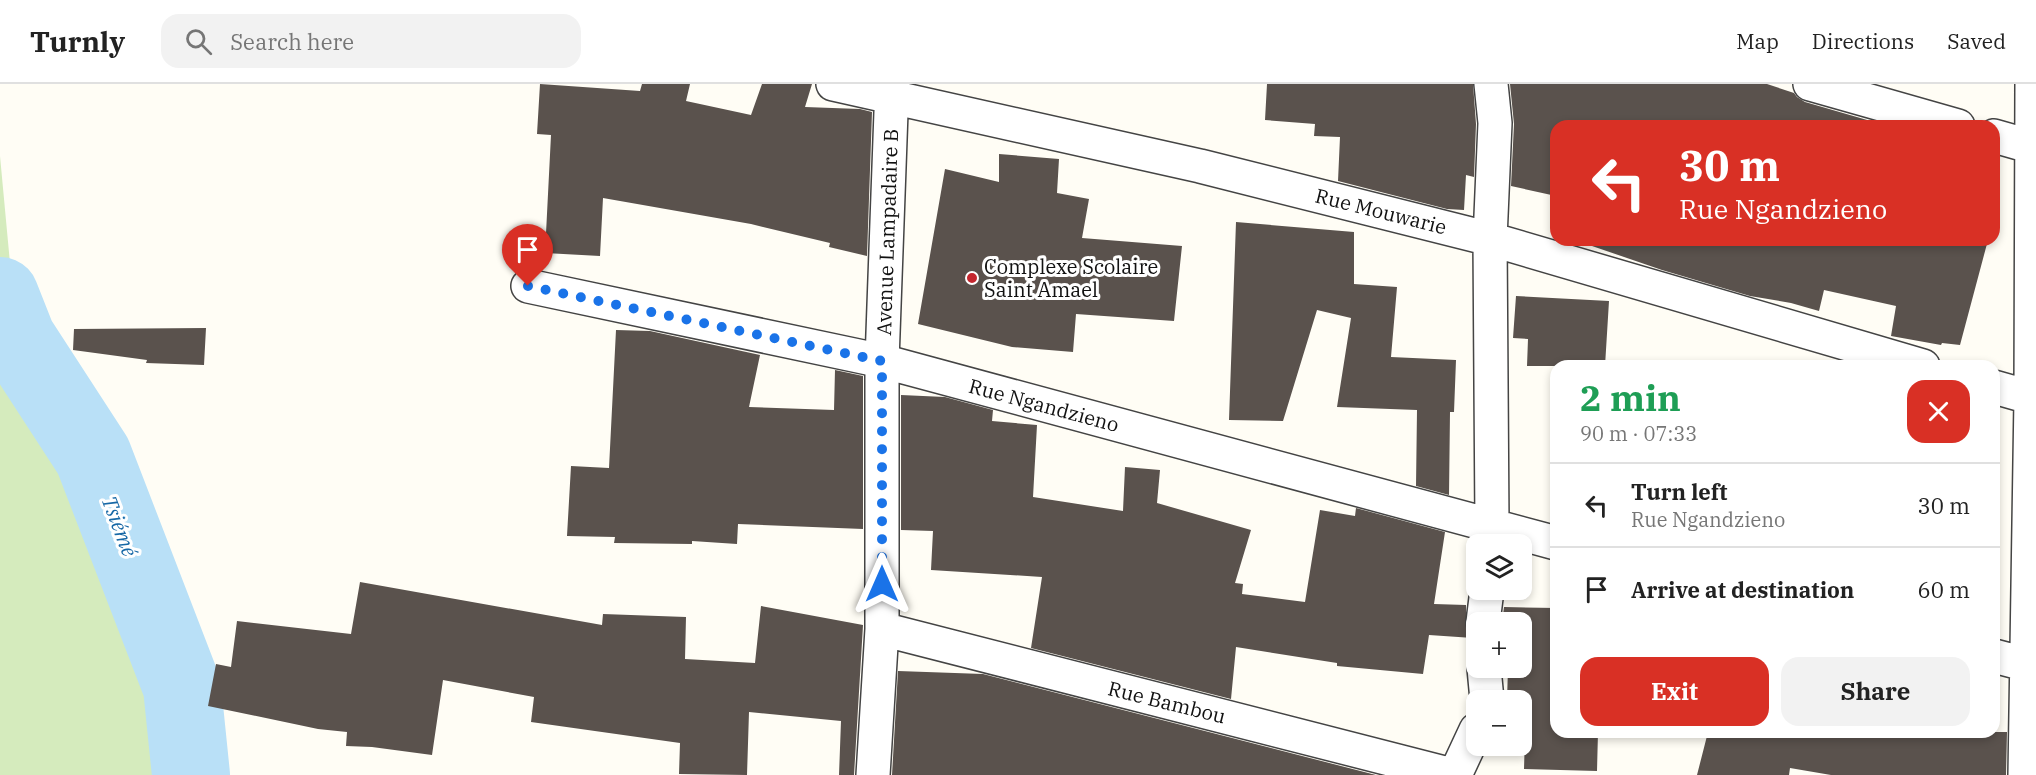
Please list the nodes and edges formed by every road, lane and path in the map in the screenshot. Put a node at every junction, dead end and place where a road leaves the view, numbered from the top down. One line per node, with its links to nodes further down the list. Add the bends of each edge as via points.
1 (833, 84): 5 (street, Rue Mouwarie)
2 (1491, 84): 9 (street, via 1495,123)
3 (1810, 84): 6 (street)
4 (2032, 84): 8 (street)
5 (892, 91): 9 (street, Rue Mouwarie); 12 (street, Avenue Lampadaire B)
6 (1937, 120)
7 (2000, 138): 8 (street)
8 (2034, 148): 14 (street)
9 (1490, 239): 11 (street, Rue Mouwarie); 16 (street)
10 (528, 286): 12 (street, Rue Ngandzieno)
11 (1903, 360)
12 (882, 361): 15 (street, Rue Ngandzieno); 19 (street, Avenue Lampadaire B)
13 (2000, 389): 14 (street)
14 (2034, 399): 21 (street)
15 (1488, 534)
16 (1492, 534)
17 (1532, 540): 18 (street, Rue Ngandzieno)
18 (1550, 542)
19 (882, 629): 23 (street, Avenue Lampadaire B); 24 (street, Rue Bambou)
20 (2000, 658): 21 (street)
21 (2031, 666): 25 (street)
22 (1466, 750): 24 (street)
23 (873, 775)
24 (1453, 775)
25 (2025, 775)

